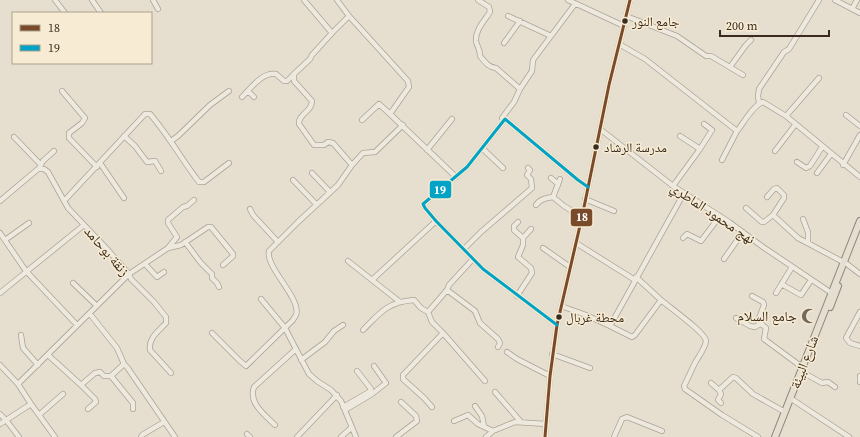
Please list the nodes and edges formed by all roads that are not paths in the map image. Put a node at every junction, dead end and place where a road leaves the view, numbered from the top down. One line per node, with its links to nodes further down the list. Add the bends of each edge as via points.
1 (55, 0): 15 (street)
2 (92, 0): 16 (street)
3 (153, 0): 13 (street)
4 (304, 0): 23 (street)
5 (337, 0): 18 (street)
6 (478, 0): 32 (street, via 489,7 490,12 477,32 476,42 480,48 480,56 487,65 496,68)
7 (568, 0): 12 (street)
8 (630, 0): 20 (street)
9 (819, 0): 38 (street, via 789,49 784,52 762,84 758,93)
10 (835, 0): 14 (street)
11 (857, 0): 14 (street)
12 (575, 4): 22 (street); 24 (street)
13 (158, 9)
14 (852, 9): 17 (street)
15 (64, 12)
16 (100, 12)
17 (860, 13)
18 (349, 16): 23 (street); 39 (street, via 408,81 409,87)
19 (508, 16): 21 (street)
20 (626, 16): 22 (street); 28 (street, via 677,36 706,56 711,56)
21 (520, 21): 24 (street); 26 (street)
22 (624, 26): 27 (street)
23 (332, 33): 29 (street)
24 (551, 36): 32 (street, via 533,60 532,71)
25 (751, 40): 28 (street)
26 (504, 43)
27 (619, 44): 49 (street); 50 (street, via 645,59)
28 (730, 67): 30 (street)
29 (294, 74): 35 (street, via 287,81 276,74 268,74); 67 (street, via 294,81 312,101 311,107 299,121 301,128 314,145 333,143)
30 (743, 75)
31 (819, 78): 41 (street)
32 (520, 89): 43 (street, via 502,118)
33 (62, 91): 66 (street, via 84,118 82,124 69,133 69,138)
34 (229, 91): 55 (street)
35 (248, 91): 36 (street); 37 (street)
36 (242, 97)
37 (254, 97)
38 (760, 103): 41 (street, via 763,102); 50 (street)
39 (390, 114): 44 (street, via 379,104); 46 (street)
40 (846, 115): 48 (street)
41 (786, 116): 47 (street)
42 (452, 119): 59 (street)
43 (505, 119): 57 (street); 82 (street)
44 (362, 120)
45 (704, 124): 58 (street, via 712,130)
46 (403, 125): 59 (street); 67 (street, via 375,152 363,153)
47 (795, 125): 56 (street); 60 (street)
48 (860, 126)
49 (600, 129): 81 (street, نهج محمود الماطري); 82 (street)
50 (737, 131): 63 (street)
51 (860, 135): 68 (street)
52 (124, 136): 55 (street, via 147,113); 66 (street); 72 (street, via 147,162 155,161)
53 (680, 136): 58 (street)
54 (14, 137): 69 (street, زنقة بوحامد)
55 (171, 141): 65 (street, via 199,182 204,182)
56 (822, 147): 62 (street); 64 (street, via 810,166 806,168)
57 (483, 148): 70 (street); 75 (street)
58 (700, 149): 81 (street)
59 (427, 150): 75 (street)
60 (775, 151)
61 (54, 152): 69 (street)
62 (831, 154): 68 (street); 74 (street)
63 (722, 160)
64 (797, 162)
65 (229, 163)
66 (98, 165): 87 (street); 91 (street)
67 (352, 165): 83 (street)
68 (843, 165): 76 (street)
69 (42, 166): 90 (street); 91 (street, زنقة بوحامد)
70 (503, 168)
71 (528, 168): 119 (street, via 530,170 527,175 531,179 532,188)
72 (160, 171)
73 (312, 173): 83 (street)
74 (817, 173)
75 (456, 177): 101 (street, via 423,204)
76 (860, 177)
77 (551, 178): 80 (street)
78 (560, 179): 80 (street)
79 (293, 180): 92 (street)
80 (558, 185): 85 (street)
81 (673, 186): 84 (street, نهج محمود الماطري)
82 (588, 187): 88 (street)
83 (330, 192): 92 (street)
84 (684, 193): 98 (street, نهج محمود الماطري); 132 (street)
85 (552, 197): 93 (street, via 543,199); 99 (street)
86 (767, 197): 97 (street, via 777,188 784,195)
87 (124, 198)
88 (585, 199): 96 (street); 99 (street)
89 (194, 200): 117 (street, via 168,220 177,237)
90 (0, 201)
91 (64, 201): 105 (street, زنقة بوحامد)
92 (316, 204): 114 (street)
93 (536, 205)
94 (746, 208): 97 (street, via 762,222)
95 (250, 209): 114 (street)
96 (614, 211)
97 (773, 215): 116 (street, via 792,233)
98 (720, 216): 108 (street, نهج محمود الماطري); 111 (street, via 701,241 687,234)
99 (582, 217): 115 (street)
100 (803, 218): 116 (street, via 808,232)
101 (436, 221): 119 (street); 133 (street)
102 (860, 221): 124 (main road, شارع البيئة)
103 (518, 222): 110 (street, via 514,230)
104 (29, 223): 112 (street)
105 (84, 225): 128 (street); 130 (street, زنقة بوحامد)
106 (531, 229): 110 (street)
107 (860, 231): 124 (main road, شارع البيئة)
108 (743, 232): 121 (street); 127 (street, نهج محمود الماطري)
109 (0, 233): 112 (street)
110 (523, 238): 142 (street, via 518,257 531,268 532,273)
111 (683, 238)
112 (5, 240): 128 (street)
113 (185, 242): 117 (street); 125 (street, via 211,227 233,254); 137 (street, via 212,274)
114 (278, 242): 158 (street, via 269,251 269,256 297,306 296,314)
115 (576, 243): 126 (street); 132 (street)
116 (808, 243): 124 (street)
117 (168, 248): 123 (street)
118 (543, 248): 126 (street)
119 (464, 249): 120 (street)
120 (473, 259): 138 (street); 142 (street)
121 (724, 259)
122 (348, 261): 133 (street)
123 (145, 264): 129 (street, via 157,277); 130 (street)
124 (845, 264): 131 (street); 141 (main road, شارع البيئة)
125 (223, 265)
126 (570, 267): 148 (street)
127 (792, 267): 134 (street, نهج محمود الماطري); 136 (street)
128 (26, 271): 139 (street); 154 (street)
129 (164, 272)
130 (129, 274): 147 (street); 177 (street, زنقة بوحامد, via 166,317 166,323 154,335 149,346)
131 (860, 274)
132 (635, 278): 145 (street); 157 (street)
133 (372, 280): 146 (street)
134 (812, 280): 136 (street, via 801,295); 141 (street, نهج محمود الماطري)
135 (73, 283): 147 (street)
136 (782, 283): 140 (street)
137 (219, 287)
138 (447, 290): 149 (street); 164 (street, via 475,311 480,323 498,339)
139 (0, 293)
140 (776, 293)
141 (833, 294): 175 (main road, شارع البيئة)
142 (517, 296): 156 (street)
143 (752, 296): 153 (street, via 764,305 758,321)
144 (261, 299): 158 (street)
145 (661, 300): 157 (street, via 636,335 632,337); 227 (street, via 705,338 704,347 684,386 685,389)
146 (400, 302): 149 (street, via 414,300); 159 (street, via 384,309)
147 (97, 306): 151 (street)
148 (561, 306): 156 (street); 157 (street)
149 (428, 312): 161 (street, via 432,322)
150 (860, 312): 163 (street, via 846,338 850,343)
151 (90, 314): 154 (street); 170 (street, via 117,348)
152 (736, 318): 153 (street, via 750,326)
153 (760, 324): 175 (street, via 766,328 764,339)
154 (77, 325): 168 (street)
155 (343, 325): 169 (street)
156 (557, 325): 167 (street)
157 (610, 326)
158 (285, 328): 160 (street, via 246,366); 165 (street)
159 (363, 330)
160 (212, 333)
161 (443, 333): 181 (street); 196 (street, via 403,375 403,379)
162 (22, 336): 172 (street, via 23,348)
163 (860, 346)
164 (498, 347)
165 (296, 349): 169 (street); 209 (street, via 252,391 254,402)
166 (507, 352): 179 (street)
167 (552, 354): 174 (street); 179 (street)
168 (48, 355): 172 (street); 185 (street)
169 (301, 360): 190 (street, via 309,374)
170 (124, 364): 178 (street); 205 (street)
171 (0, 365): 183 (street)
172 (38, 365): 183 (street)
173 (374, 366): 197 (street, via 386,383 372,394)
174 (590, 368)
175 (803, 370): 186 (street, via 822,383 828,382); 191 (main road, شارع البيئة)
176 (357, 371): 197 (street, via 371,389)
177 (171, 373)
178 (111, 376): 185 (street, via 95,373); 199 (street, via 133,403)
179 (550, 376): 208 (street)
180 (860, 376): 182 (street)
181 (485, 381)
182 (860, 382)
183 (18, 384): 194 (street)
184 (711, 384): 187 (street)
185 (81, 385): 198 (street, via 96,402)
186 (835, 387)
187 (719, 390): 193 (street, via 722,394 718,400); 200 (street, via 733,377 736,378 753,394)
188 (495, 392): 206 (street)
189 (63, 394): 202 (street)
190 (337, 395): 197 (street); 220 (street)
191 (791, 399): 200 (main road, شارع البيئة); 212 (main road, شارع البيئة); 215 (street)
192 (401, 402): 223 (street, via 416,416 417,422)
193 (721, 403)
194 (31, 404): 202 (street); 203 (street)
195 (475, 406): 210 (street, via 482,416)
196 (432, 407)
197 (344, 408): 211 (street)
198 (88, 409)
199 (133, 409)
200 (785, 412): 212 (main road, شارع البيئة)
201 (0, 414): 203 (street)
202 (39, 415): 217 (street)
203 (6, 420): 207 (street); 216 (street)
204 (454, 421): 210 (street, via 468,415)
205 (164, 422): 218 (street); 219 (street)
206 (520, 422): 208 (street); 213 (street)
207 (0, 424)
208 (546, 424): 225 (street)
209 (275, 426)
210 (484, 426): 213 (street)
211 (352, 428): 221 (street); 222 (street)
212 (780, 428): 228 (main road, شارع البيئة); 229 (main road, شارع البيئة)
213 (493, 431): 224 (street)
214 (662, 431): 226 (street, via 627,417 622,420)
215 (840, 435): 230 (street)
216 (19, 437)
217 (55, 437)
218 (141, 437)
219 (175, 437)
220 (297, 437)
221 (341, 437)
222 (356, 437)
223 (396, 437)
224 (486, 437)
225 (545, 437)
226 (614, 437)
227 (758, 437)
228 (775, 437)
229 (778, 437)
230 (849, 437)

